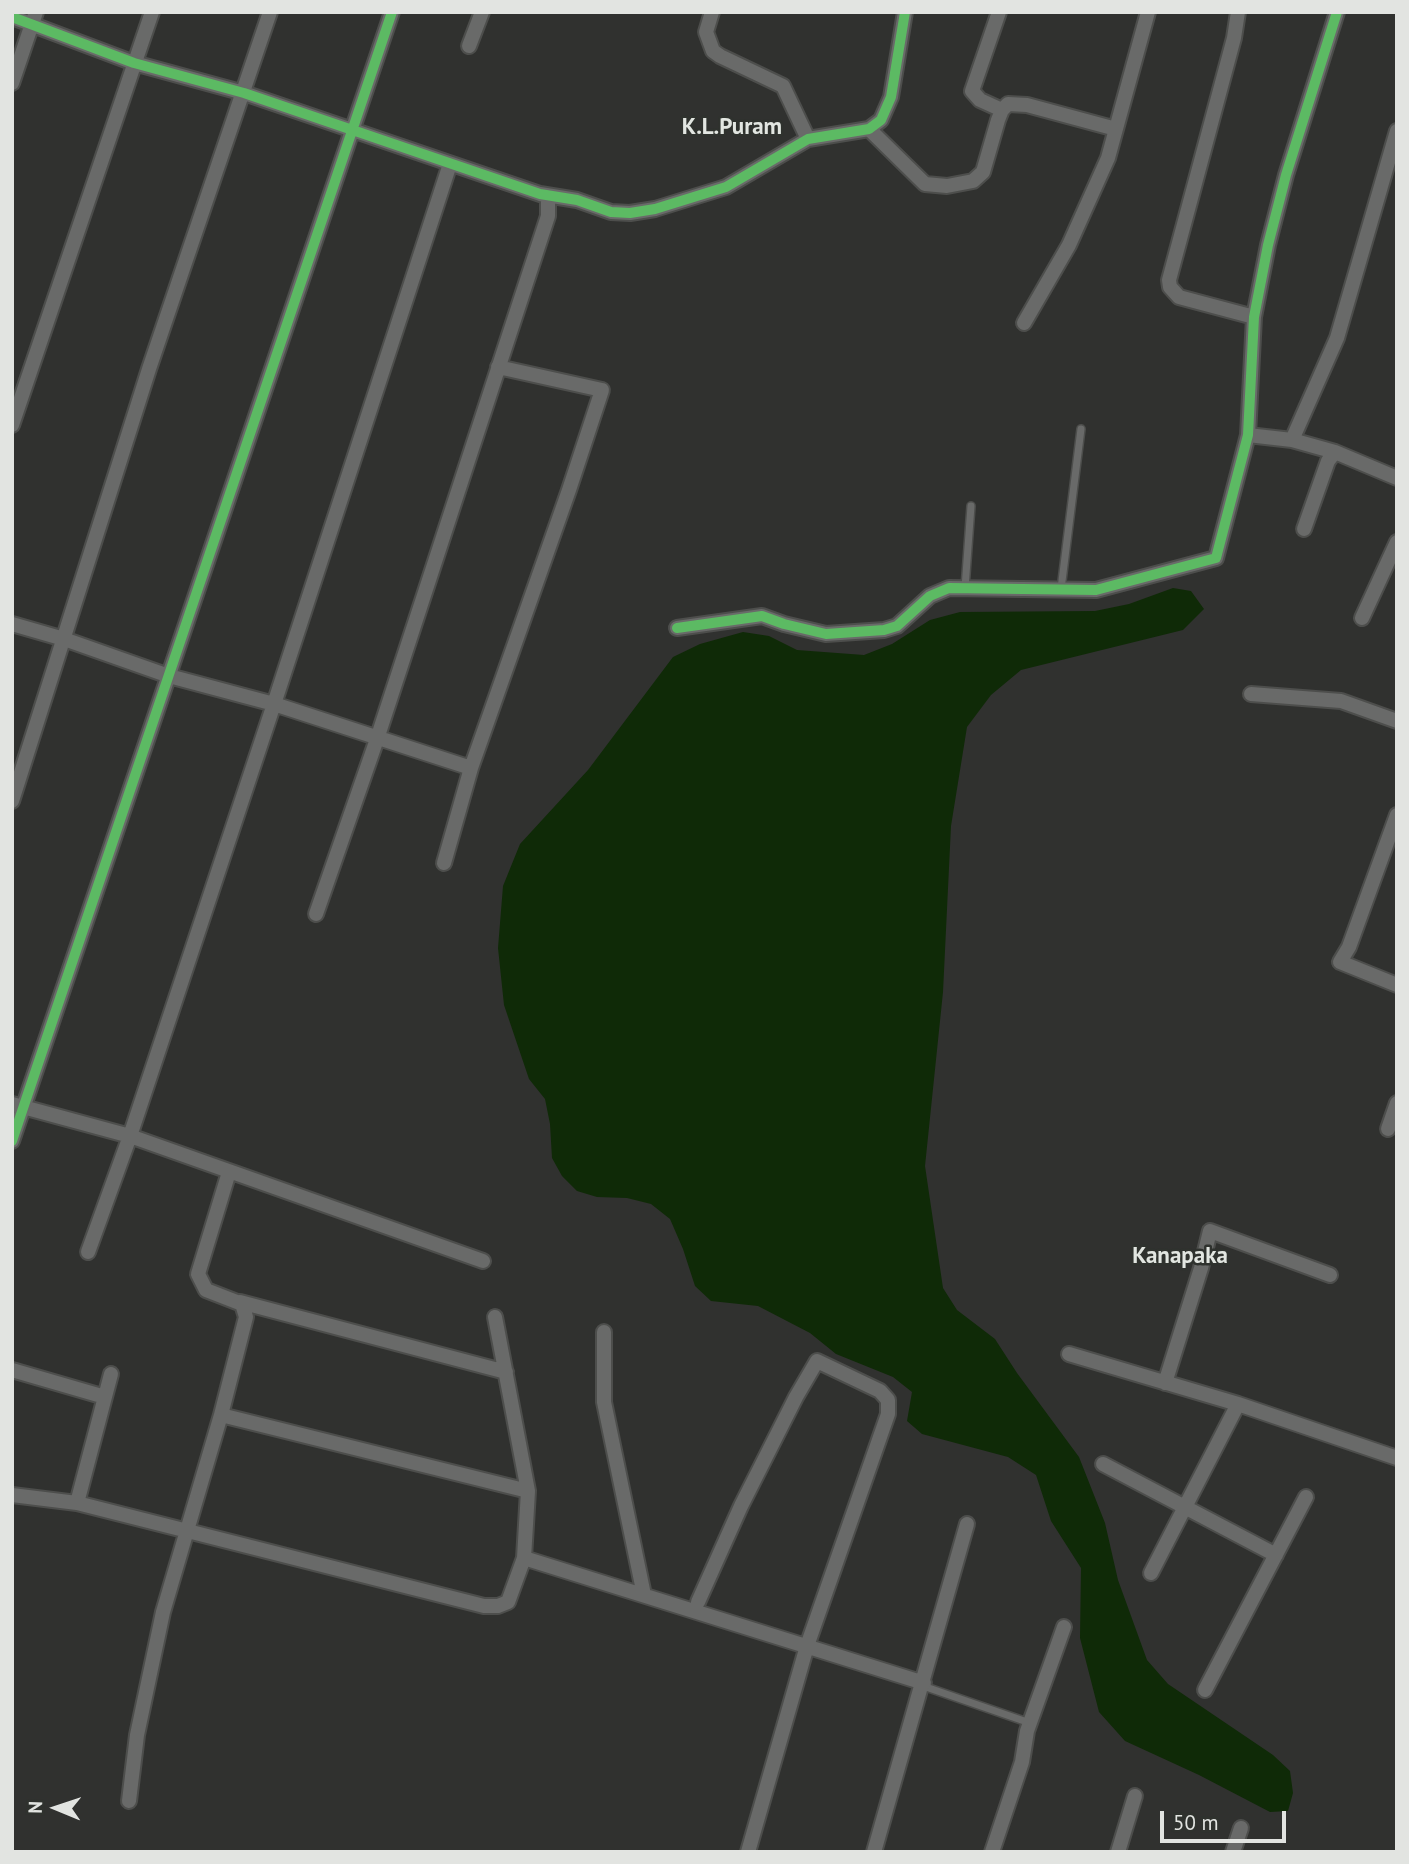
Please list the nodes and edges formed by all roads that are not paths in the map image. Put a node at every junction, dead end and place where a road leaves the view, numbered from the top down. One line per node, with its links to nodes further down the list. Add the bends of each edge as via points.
1 (152, 12): 14 (street)
2 (270, 12): 16 (street)
3 (392, 12): 20 (street)
4 (482, 12): 13 (street)
5 (712, 12): 22 (street, via 706,32 713,51 783,86)
6 (905, 12): 18 (street, via 891,97 881,120)
7 (999, 12): 17 (street, via 972,91)
8 (1148, 12): 19 (street)
9 (1238, 12): 25 (street, via 1169,280 1179,297)
10 (1337, 12): 25 (street, via 1286,175)
11 (12, 17): 12 (street)
12 (34, 18): 14 (street); 15 (street)
13 (469, 46)
14 (134, 63): 16 (street); 28 (street)
15 (12, 83)
16 (244, 93): 20 (street); 42 (street, via 149,369)
17 (1002, 110): 18 (street, via 983,172 973,181 947,186 925,184); 19 (street, via 1013,102)
18 (869, 129): 22 (street)
19 (1116, 129): 26 (street, via 1069,245)
20 (353, 130): 23 (street); 43 (street)
21 (1397, 131): 31 (street, via 1337,338)
22 (808, 139): 24 (street, via 726,187 655,209 611,212 577,200)
23 (450, 164): 24 (street); 45 (street)
24 (548, 197): 27 (street, via 548,216)
25 (1254, 317): 30 (street)
26 (1024, 323)
27 (498, 367): 47 (street); 48 (street, via 601,390)
28 (12, 425)
29 (1081, 429): 38 (lane)
30 (1248, 435): 31 (street); 38 (street, via 1216,558 1096,590)
31 (1292, 440): 32 (street)
32 (1335, 452): 33 (street); 35 (street)
33 (1397, 478)
34 (971, 506): 37 (lane)
35 (1304, 529)
36 (1397, 542): 39 (street)
37 (965, 588): 38 (street); 41 (street, via 935,593 897,626 884,630 826,634 762,616)
38 (1061, 589)
39 (1362, 618)
40 (12, 624): 42 (street)
41 (677, 628)
42 (64, 639): 43 (street); 49 (street)
43 (169, 676): 45 (street); 55 (street)
44 (1251, 694): 46 (street, via 1341,701)
45 (274, 704): 47 (street); 57 (street)
46 (1397, 721)
47 (377, 739): 48 (street); 52 (street)
48 (471, 768): 51 (street)
49 (12, 801)
50 (1397, 816): 53 (street, via 1340,962)
51 (444, 863)
52 (316, 914)
53 (1397, 985)
54 (1397, 1103): 56 (street)
55 (18, 1106): 57 (street); 58 (street)
56 (1388, 1129)
57 (130, 1136): 59 (street); 60 (street)
58 (12, 1141)
59 (229, 1172): 61 (street); 63 (street, via 198,1274 205,1290)
60 (89, 1252)
61 (483, 1261)
62 (1330, 1275): 70 (street, via 1210,1231)
63 (240, 1302): 68 (street); 73 (street, via 246,1317)
64 (495, 1317): 68 (street)
65 (604, 1332): 86 (street, via 604,1402)
66 (1069, 1354): 70 (street)
67 (12, 1370): 71 (street)
68 (506, 1372): 76 (street)
69 (111, 1374): 71 (street)
70 (1165, 1383): 72 (street)
71 (105, 1397): 79 (street)
72 (1238, 1404): 74 (street); 80 (street)
73 (221, 1415): 76 (street); 82 (street)
74 (1397, 1458)
75 (1103, 1464): 80 (street)
76 (528, 1490): 84 (street)
77 (12, 1494): 79 (street)
78 (1306, 1497): 83 (street)
79 (77, 1503): 82 (street)
80 (1184, 1508): 83 (street); 85 (street)
81 (967, 1524): 90 (street)
82 (187, 1531): 84 (street, via 484,1606 509,1602); 94 (street, via 163,1612 136,1735)
83 (1276, 1555): 91 (street)
84 (524, 1558): 86 (street)
85 (1151, 1573)
86 (644, 1595): 89 (street)
87 (698, 1602): 89 (street, via 741,1506 817,1361 880,1391 888,1407)
88 (1064, 1628): 92 (street)
89 (807, 1646): 90 (street); 96 (street)
90 (923, 1684): 92 (lane); 97 (street)
91 (1205, 1690)
92 (1030, 1723): 98 (street)
93 (1135, 1796): 99 (street)
94 (129, 1801)
95 (1241, 1828): 100 (street)
96 (748, 1852)
97 (874, 1852)
98 (992, 1852)
99 (1118, 1852)
100 (1233, 1852)

